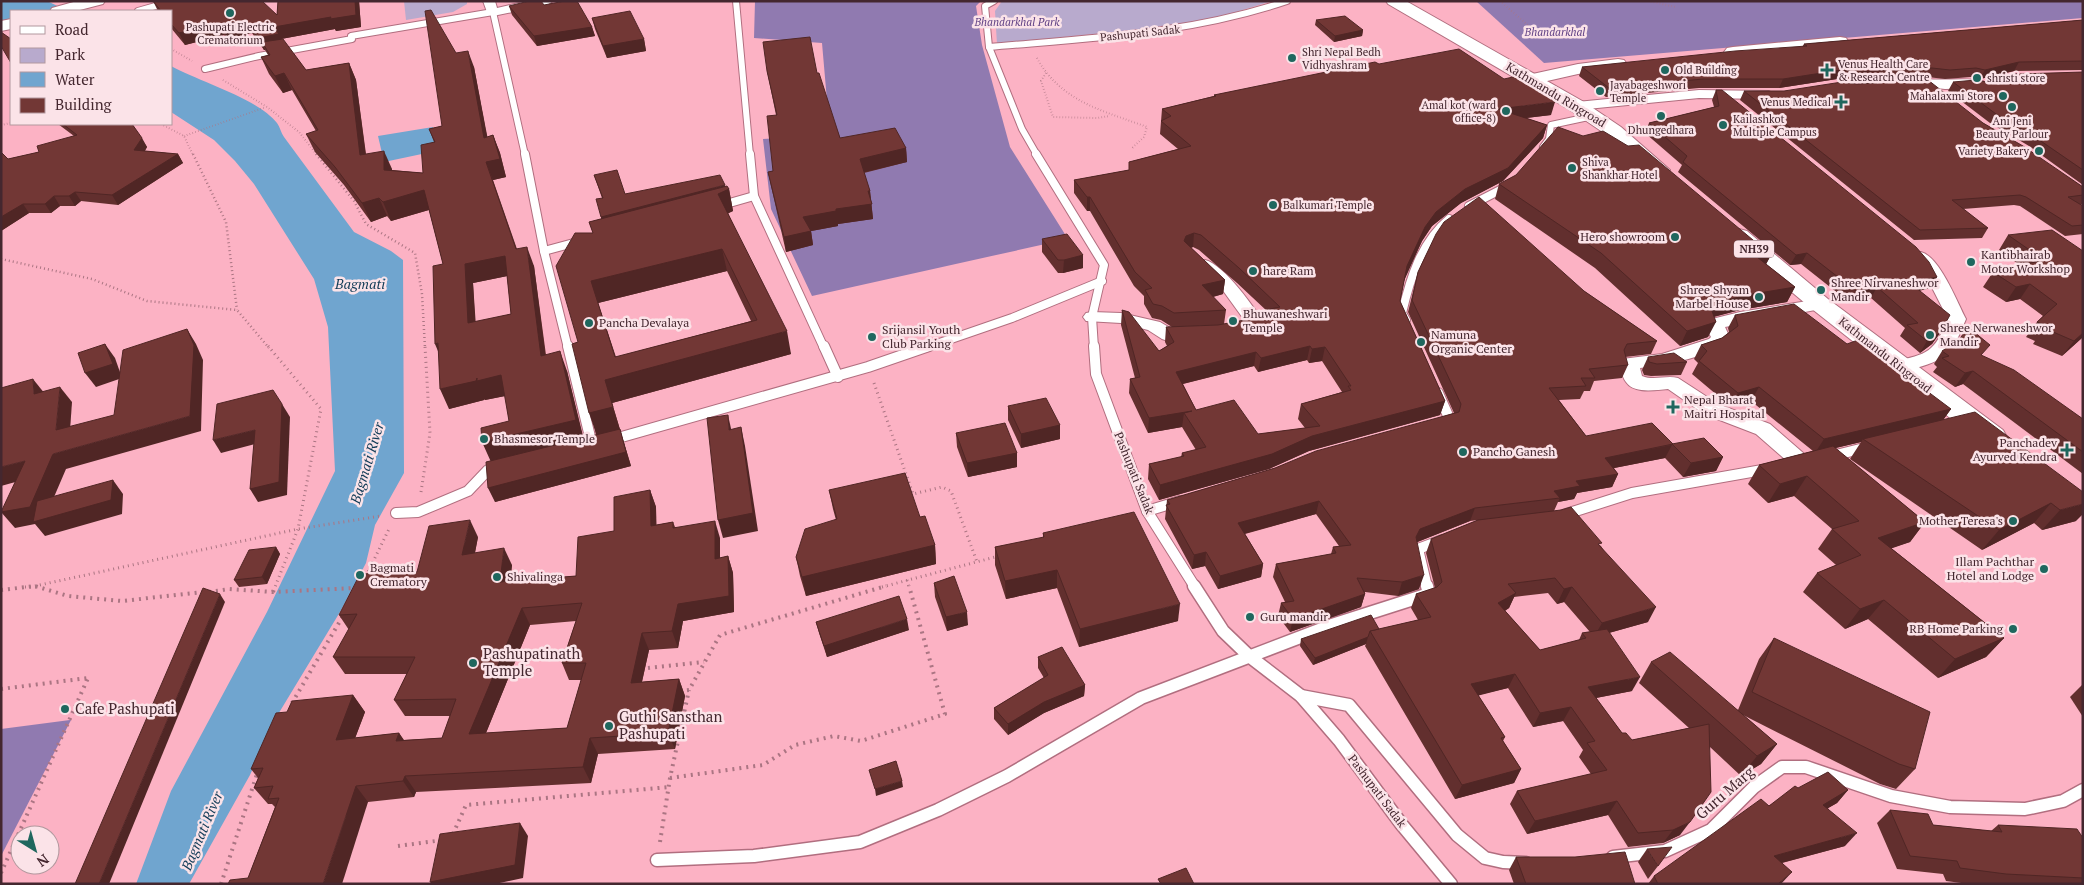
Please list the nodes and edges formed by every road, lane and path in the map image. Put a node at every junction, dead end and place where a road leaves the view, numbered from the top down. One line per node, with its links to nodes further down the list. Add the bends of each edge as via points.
1 (96, 1): 12 (main road)
2 (173, 1): 13 (lane)
3 (547, 1): 10 (street)
4 (736, 1): 40 (lane)
5 (994, 1): 17 (lane, Pashupati Sadak, via 985,6)
6 (1287, 1): 16 (lane, Pashupati Sadak, via 1257,13 1201,26)
7 (1394, 1): 23 (main road, Kathmandu Ringroad)
8 (1500, 1): 14 (path)
9 (1648, 1): 11 (path)
10 (491, 6): 21 (lane); 45 (lane)
11 (1676, 7)
12 (62, 10)
13 (142, 10)
14 (1537, 33)
15 (1852, 41): 19 (main road)
16 (1028, 43): 17 (lane, Pashupati Sadak); 22 (path)
17 (989, 47): 48 (lane, Pashupati Sadak, via 1031,148 1104,265)
18 (172, 50): 21 (path)
19 (1715, 54)
20 (1637, 62): 23 (main road, via 1578,69)
21 (205, 69): 30 (path)
22 (1046, 73): 33 (path, via 1060,87); 33 (path, via 1041,81 1054,117 1097,118)
23 (1534, 79): 31 (main road, Kathmandu Ringroad)
24 (1927, 82): 25 (street, via 1945,85); 26 (street); 29 (street)
25 (1988, 83)
26 (1894, 84)
27 (1784, 93): 28 (street)
28 (1723, 95): 31 (street, via 1680,95); 32 (street)
29 (1948, 100)
30 (267, 107): 35 (path); 64 (path, via 299,132 354,201 366,224 415,253 422,294 430,433)
31 (1585, 111): 37 (lane, via 1551,125 1549,139); 39 (main road, Kathmandu Ringroad)
32 (1744, 112)
33 (1111, 115): 36 (path, via 1147,127 1144,137)
34 (163, 125): 35 (path)
35 (184, 136): 50 (path, via 226,222)
36 (1131, 149)
37 (1535, 156)
38 (1513, 180): 52 (lane, via 1464,208 1436,230 1409,283 1402,313)
39 (1676, 184)
40 (754, 196): 41 (lane); 55 (lane)
41 (706, 209)
42 (1722, 222): 49 (main road, Kathmandu Ringroad / NH39)
43 (592, 238): 45 (lane)
44 (1910, 247): 53 (street, via 1932,270 1957,319 1944,350 1934,357)
45 (544, 251): 55 (lane, via 587,446)
46 (1192, 254): 51 (street, via 1230,288 1257,325 1168,335 1154,326 1121,318)
47 (1, 260): 50 (path, via 92,279 147,301)
48 (1102, 281): 51 (lane, Pashupati Sadak); 54 (lane, via 1012,318)
49 (1820, 304): 53 (main road, Kathmandu Ringroad / NH39); 60 (street, via 1718,323 1715,328 1721,338 1715,343 1664,360 1629,363 1634,380 1647,385 1671,382 1711,409 1763,429)
50 (238, 310): 67 (path, via 321,409)
51 (1092, 317): 63 (lane, Pashupati Sadak, via 1096,374)
52 (1409, 328)
53 (1900, 366): 59 (main road, Kathmandu Ringroad / NH39, via 1969,423)
54 (868, 367): 55 (lane); 70 (path, via 913,494 942,487 951,491)
55 (838, 377)
56 (1435, 386): 57 (lane, via 1450,420)
57 (1434, 426)
58 (1878, 445): 60 (lane)
59 (2012, 451)
60 (1812, 461): 66 (lane, via 1632,493)
61 (507, 465): 64 (lane, via 488,470 468,491)
62 (1185, 500): 63 (lane)
63 (1147, 511): 78 (lane, Pashupati Sadak, via 1223,631)
64 (418, 512): 65 (lane)
65 (396, 513): 67 (path); 71 (path)
66 (1554, 518)
67 (298, 529): 73 (path); 75 (path)
68 (1454, 535): 78 (lane, via 1418,549 1429,594)
69 (1006, 554): 70 (path)
70 (977, 562): 72 (path)
71 (364, 580)
72 (906, 580): 79 (path, via 720,635); 87 (path, via 946,714 861,742 834,736 795,745 763,765)
73 (35, 586): 74 (path); 75 (path, via 68,596 122,602 229,589)
74 (1, 590)
75 (273, 592): 76 (path, via 360,588)
76 (355, 597)
77 (345, 613): 85 (path)
78 (1248, 656): 84 (lane, Pashupati Sadak); 92 (lane, via 1141,698 1007,776 938,810 860,842 754,856)
79 (705, 662): 80 (path); 82 (path)
80 (648, 668)
81 (1, 689): 94 (path, via 88,678)
82 (689, 690): 83 (path); 87 (path)
83 (679, 691)
84 (1301, 696): 93 (lane, via 1350,705 1457,834 1485,858 1503,862); 96 (lane, Pashupati Sadak)
85 (292, 705)
86 (258, 770): 95 (path)
87 (670, 778): 88 (path)
88 (670, 787): 90 (path, via 466,805 451,838); 92 (path)
89 (2083, 790): 91 (lane, Guru Marg, via 2063,801 2025,809 1950,807 1891,796 1806,767 1782,767 1754,787 1711,830 1665,851)
90 (398, 846)
91 (1596, 859)
92 (657, 860)
93 (1540, 862)
94 (1, 873)
95 (221, 884)
96 (1451, 884)

